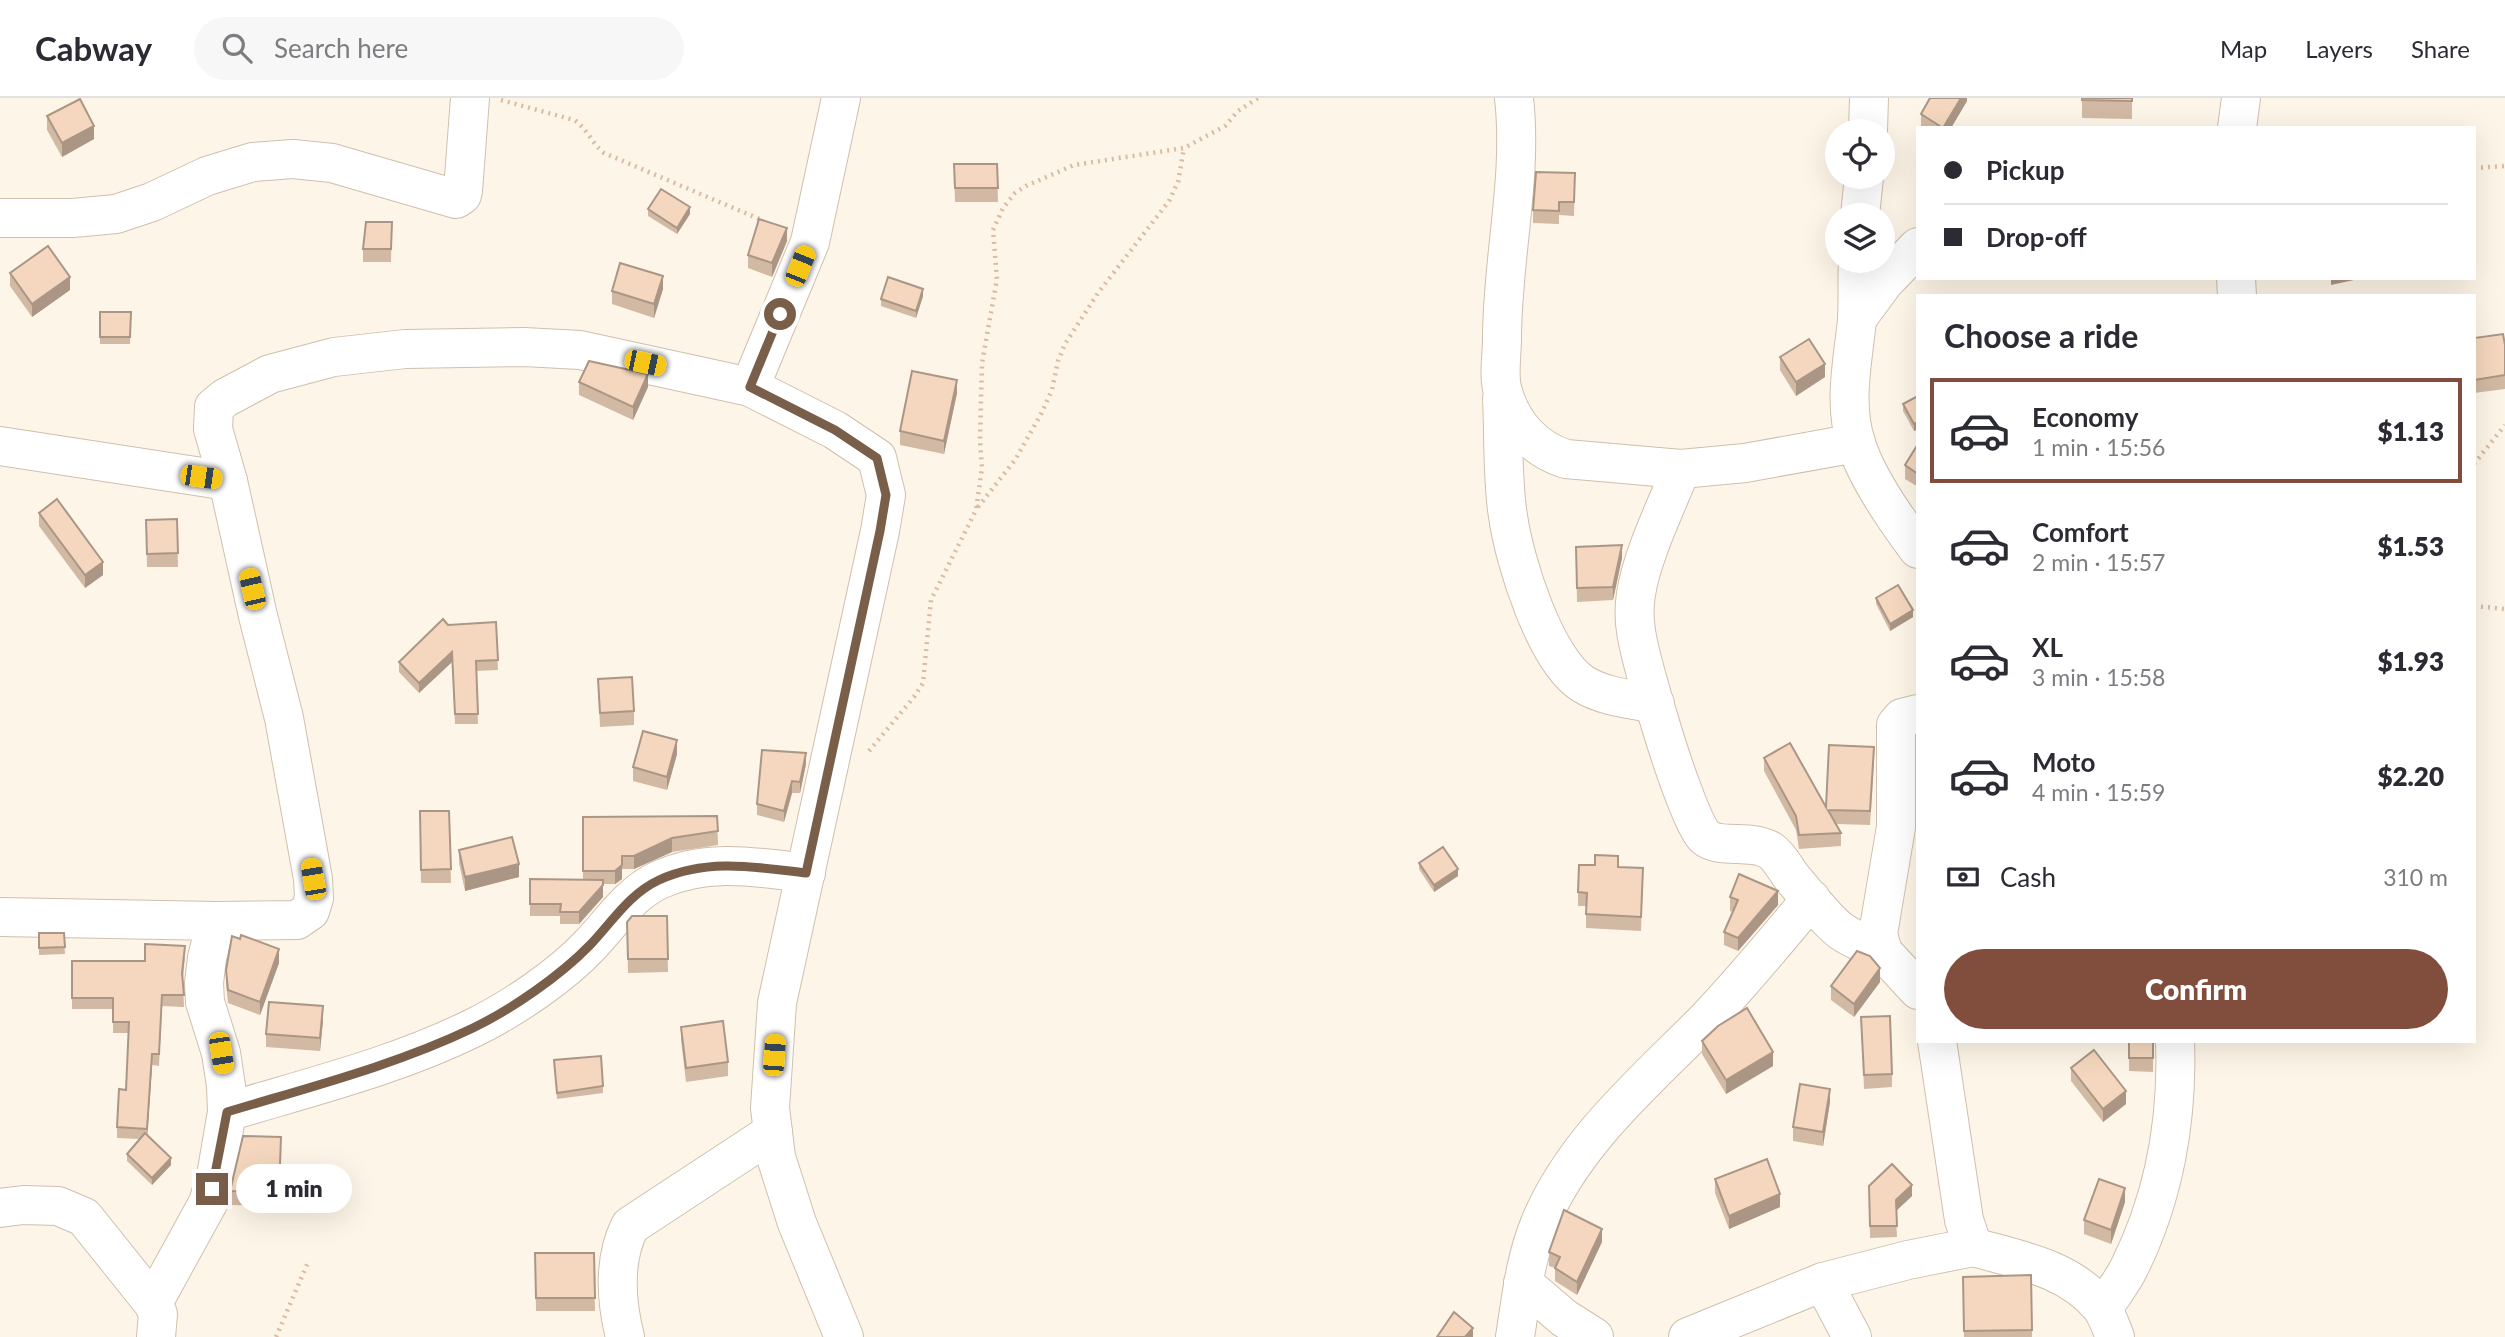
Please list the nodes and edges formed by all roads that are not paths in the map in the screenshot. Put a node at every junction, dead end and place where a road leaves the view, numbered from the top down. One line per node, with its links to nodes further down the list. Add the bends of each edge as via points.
1 (470, 98): 8 (street, via 463,191 456,199 332,163 293,159 253,162 207,176 116,215)
2 (841, 98): 12 (street, via 810,242)
3 (1514, 98): 13 (street, via 1517,135 1502,319)
4 (1869, 98): 6 (street)
5 (2241, 98): 7 (street)
6 (1868, 119)
7 (2237, 126)
8 (0, 218)
9 (1916, 249): 11 (street)
10 (1858, 273): 11 (street)
11 (1857, 318): 14 (street, via 1850,368)
12 (750, 387): 17 (street, via 580,350 405,349 334,357 270,374 218,402 213,429); 21 (street, via 866,449 877,458 886,495)
13 (1502, 390): 16 (street, via 1515,421 1549,453 1595,463); 19 (street, via 1507,516 1520,568 1547,639 1581,683 1599,692)
14 (1856, 443): 16 (street); 18 (street)
15 (0, 446): 17 (street)
16 (1681, 470): 19 (street, via 1636,592 1636,634)
17 (228, 481): 24 (street, via 284,718 314,898 310,911 297,920)
18 (1916, 546)
19 (1655, 704): 22 (street, via 1699,829 1707,839 1770,850)
20 (1916, 715): 25 (street, via 1902,718 1896,728 1896,827 1878,934)
21 (806, 873): 29 (street, via 736,864 697,868 659,880 626,902 555,978 474,1027 382,1065); 30 (street, via 777,1003)
22 (1811, 899): 25 (street, via 1840,930); 34 (street, via 1742,982 1627,1097 1589,1142 1556,1189 1540,1224)
23 (0, 917): 24 (street)
24 (216, 921): 29 (street, via 207,958 205,1002 221,1053)
25 (1883, 952): 26 (street)
26 (1916, 988)
27 (1937, 1043): 32 (street, via 1964,1220)
28 (2175, 1043): 36 (street, via 2173,1118 2166,1160)
29 (227, 1112): 35 (street, via 208,1203)
30 (772, 1132): 37 (street, via 630,1226 618,1260); 38 (street, via 797,1223)
31 (0, 1208): 35 (street, via 58,1206 84,1217)
32 (1973, 1247): 33 (street); 36 (street, via 2060,1273 2076,1283)
33 (1823, 1282): 41 (street); 42 (street)
34 (1523, 1283): 39 (street); 40 (street)
35 (155, 1320)
36 (2109, 1323)
37 (625, 1337)
38 (845, 1337)
39 (1515, 1337)
40 (1594, 1337)
41 (1688, 1337)
42 (1852, 1337)

